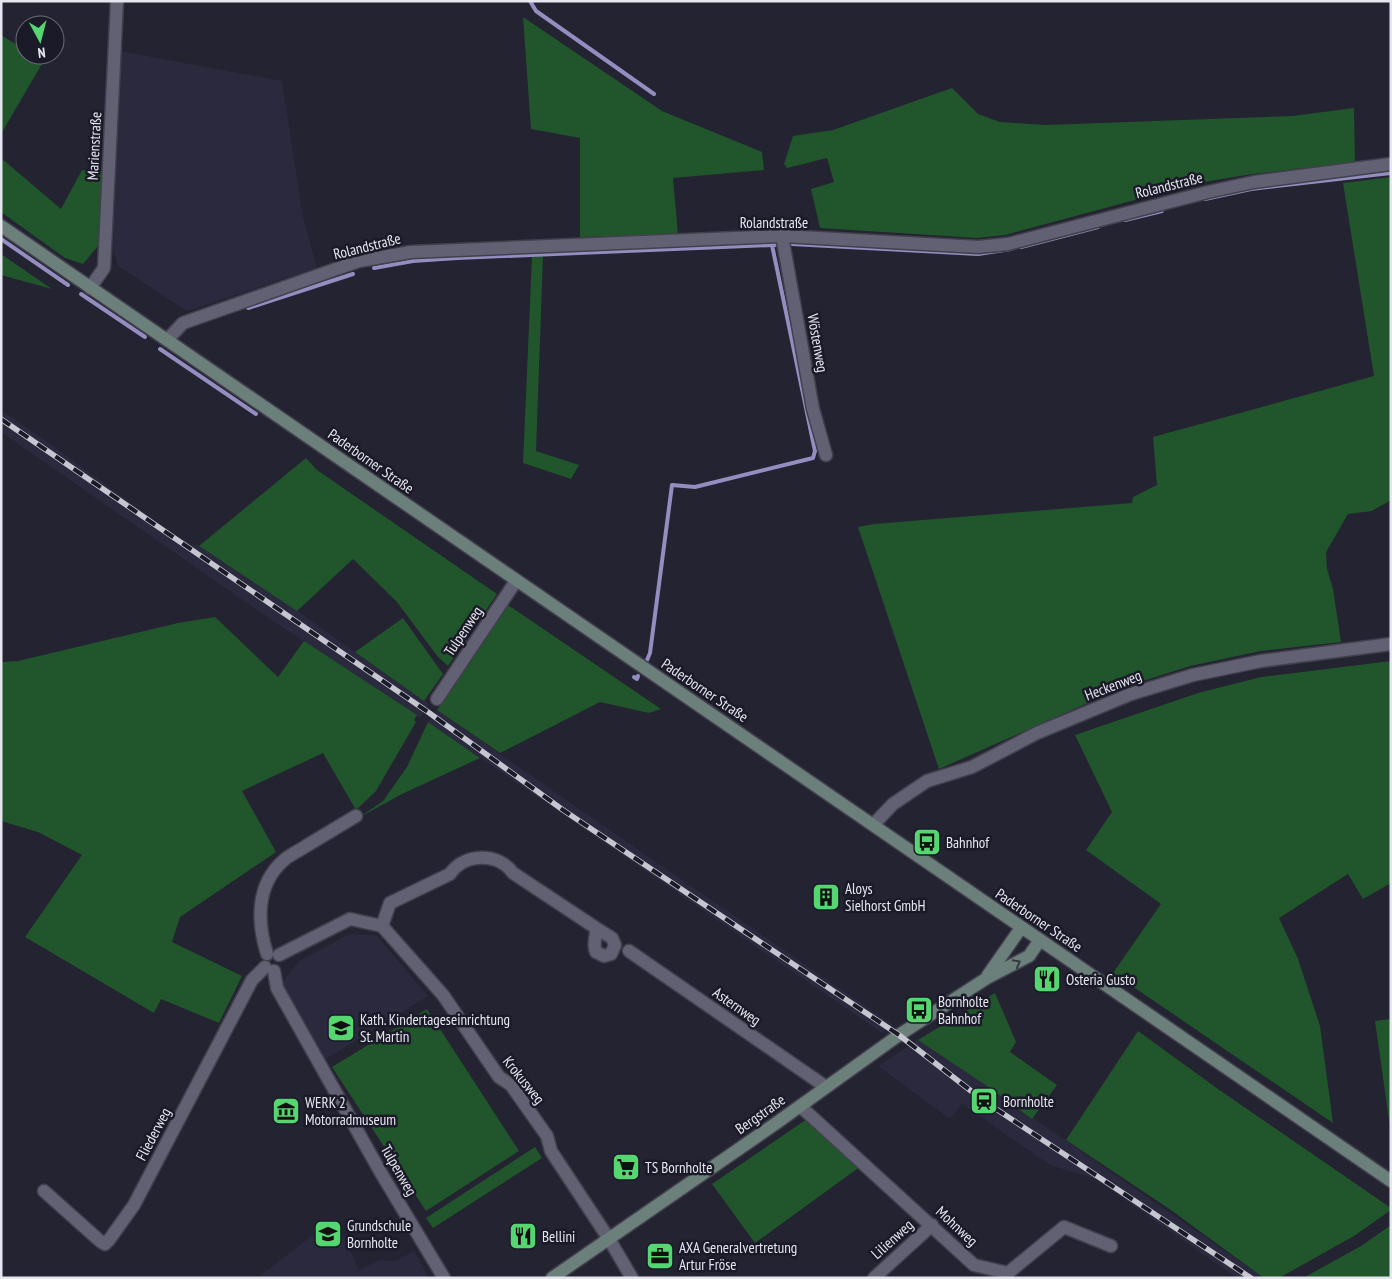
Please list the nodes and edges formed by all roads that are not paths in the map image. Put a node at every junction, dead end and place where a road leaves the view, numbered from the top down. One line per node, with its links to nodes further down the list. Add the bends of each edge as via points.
1 (116, 1): 5 (street, Marienstraße, via 104,268)
2 (1391, 164): 4 (street, Rolandstraße, via 1254,182 1008,244 978,247)
3 (1, 226): 5 (main road, Paderborner Straße)
4 (782, 236): 6 (street, Rolandstraße, via 411,252 359,262 183,323); 7 (street, Wöstenweg, via 813,409)
5 (90, 288): 6 (main road, Paderborner Straße)
6 (167, 340): 8 (main road, Paderborner Straße)
7 (826, 455)
8 (516, 581): 10 (street, Tulpenweg); 12 (main road, Paderborner Straße)
9 (1391, 644): 12 (street, Heckenweg, via 1261,661 1193,675 1131,694 1037,733 972,767 927,781 893,804)
10 (437, 699)
11 (356, 816): 18 (street, via 284,860 272,874 262,893 260,913 261,937)
12 (873, 826): 15 (main road, Paderborner Straße)
13 (382, 926): 14 (street, via 390,904 450,874 455,866 468,859 482,857 507,865 512,873); 18 (street, via 350,919); 26 (street, Krokusweg, via 443,995 499,1076 510,1085 547,1136 551,1151)
14 (596, 928)
15 (1021, 928): 16 (main road, Paderborner Straße); 20 (main road, Bergstraße)
16 (1040, 940): 20 (main road, Bergstraße, one-way to 16, via 1029,956); 23 (main road, Paderborner Straße)
17 (629, 951): 21 (street, Asternweg)
18 (273, 954): 19 (street, via 264,959); 19 (street, via 282,959 282,966)
19 (270, 969): 24 (street, Fliederweg, via 252,980 134,1204 105,1244); 29 (street, Tulpenweg, via 277,988 381,1173)
20 (987, 978): 21 (main road, Bergstraße)
21 (826, 1087): 22 (main road, Bergstraße)
22 (800, 1106): 25 (street, Mohnweg); 26 (main road, Bergstraße)
23 (1391, 1181)
24 (44, 1191)
25 (932, 1225): 28 (street, Mohnweg, via 974,1265); 32 (street, Lilienweg)
26 (609, 1239): 30 (main road, Bergstraße); 31 (street, Krokusweg)
27 (1111, 1246): 28 (street, Mohnweg, via 1064,1227 1008,1273)
28 (995, 1274)
29 (444, 1278)
30 (552, 1278)
31 (632, 1278)
32 (874, 1278)

